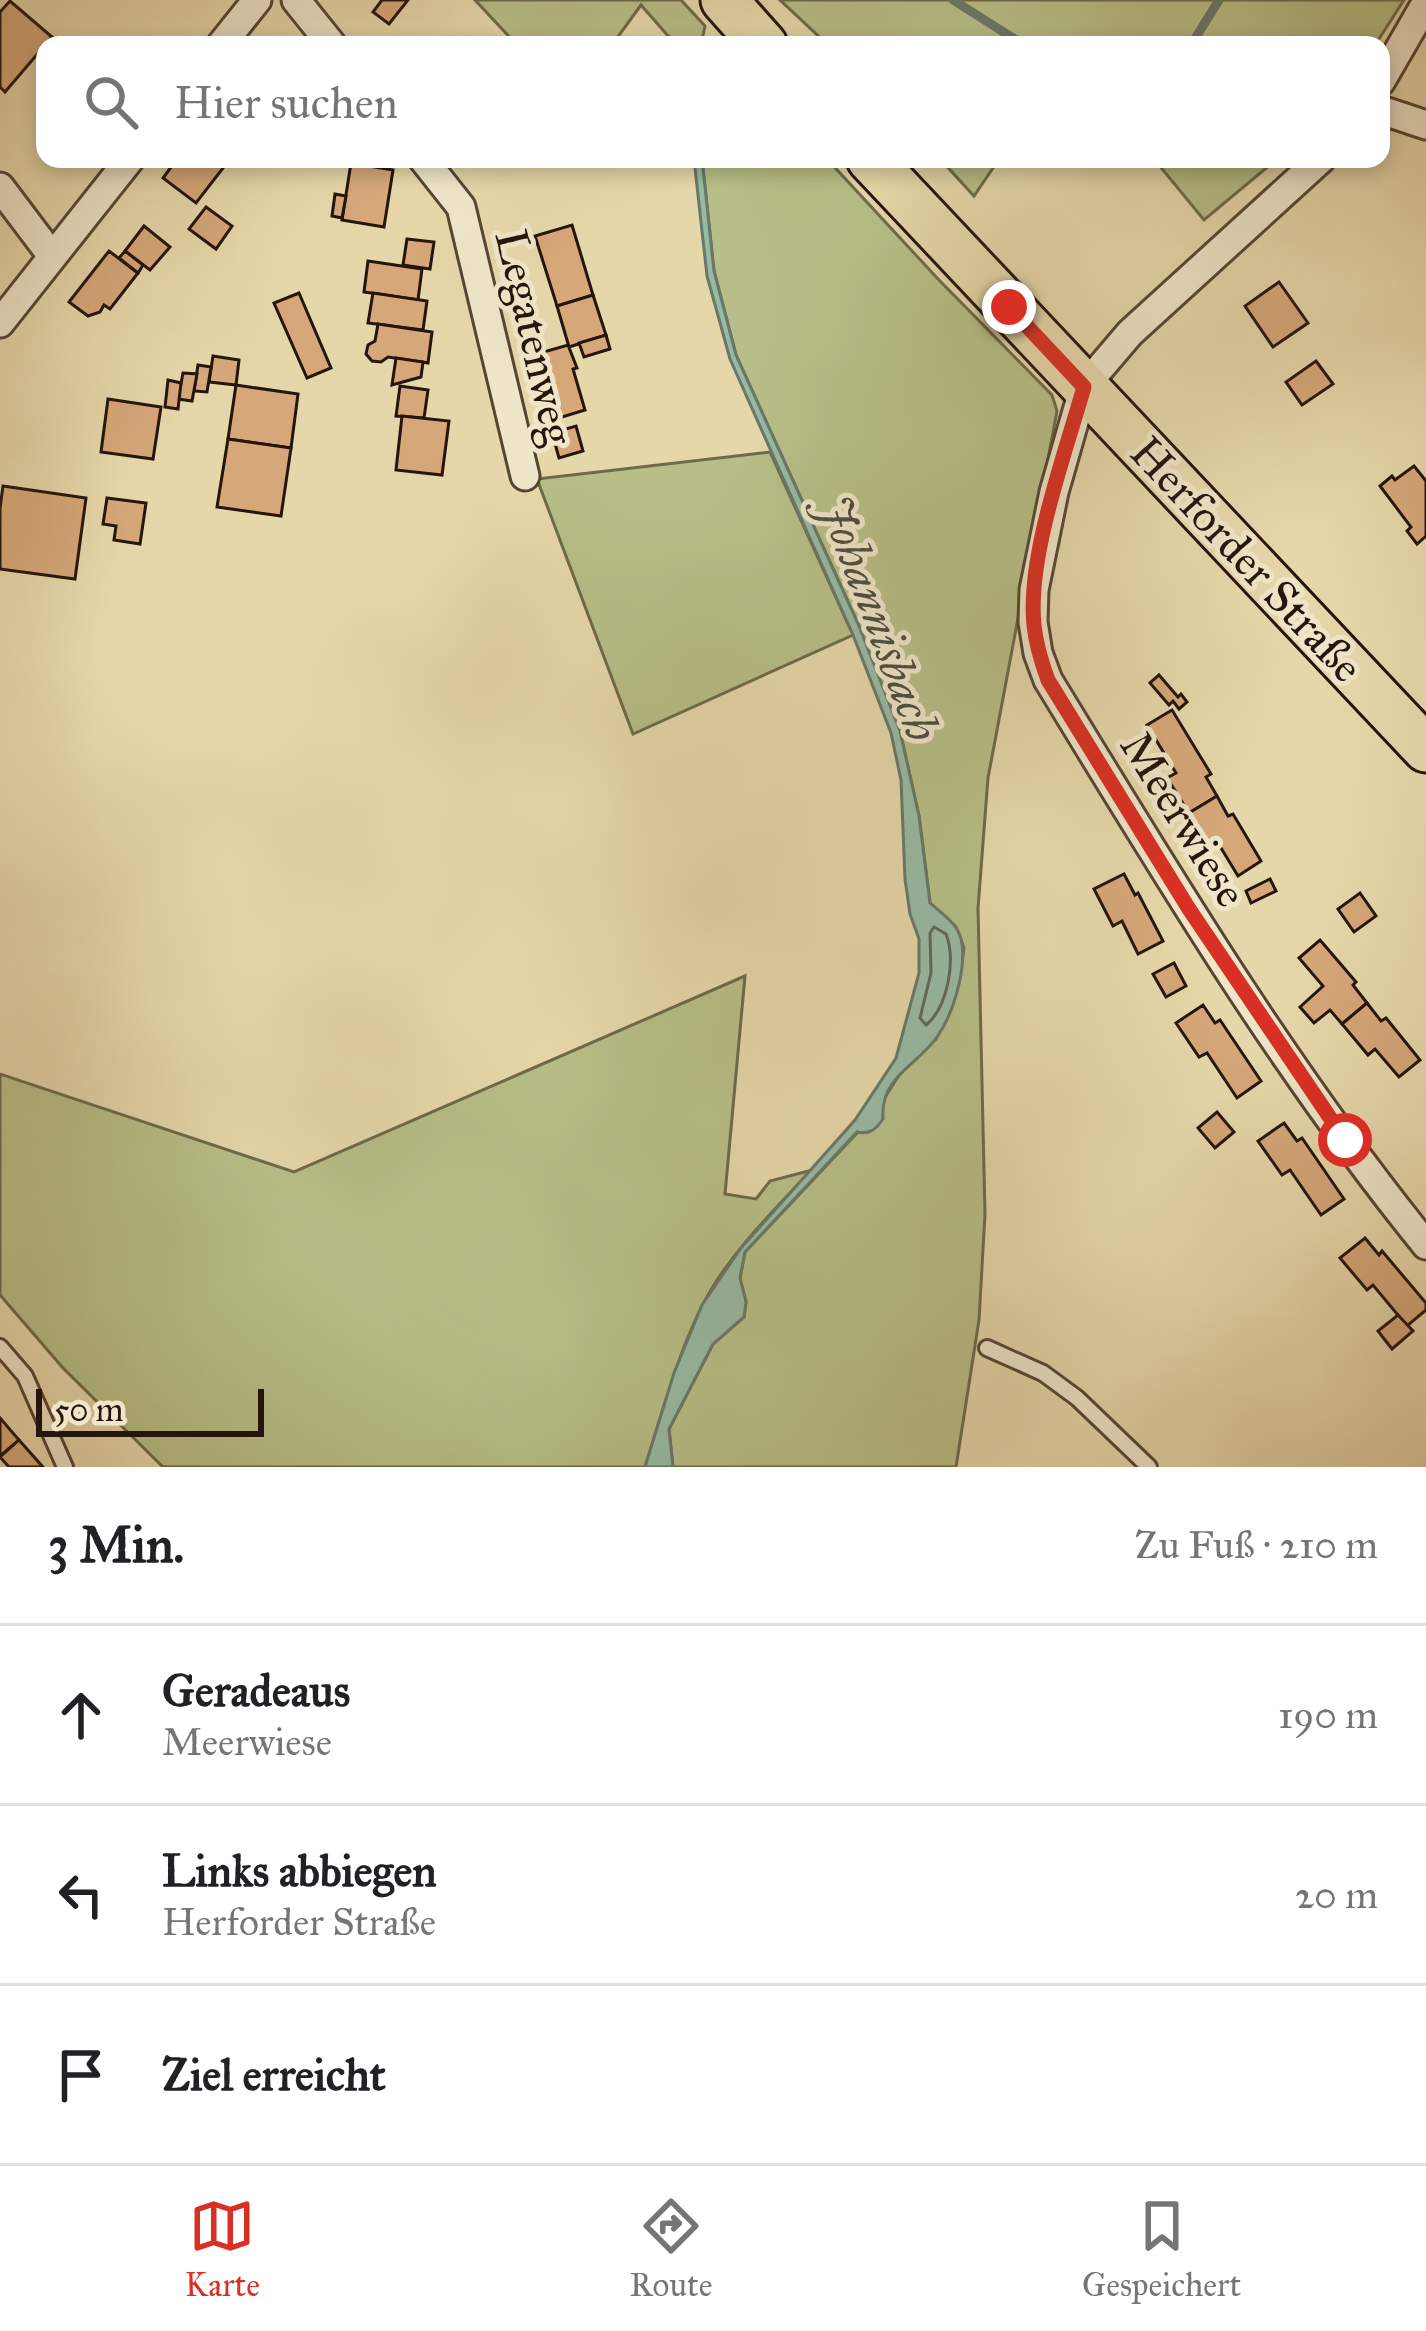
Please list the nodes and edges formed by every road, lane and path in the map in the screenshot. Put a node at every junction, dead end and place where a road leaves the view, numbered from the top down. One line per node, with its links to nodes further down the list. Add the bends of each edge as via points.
1 (257, 0): 5 (street)
2 (296, 0): 6 (street)
3 (724, 0): 7 (main road)
4 (1426, 3): 8 (street)
5 (228, 36)
6 (325, 36)
7 (756, 36)
8 (1390, 65)
9 (1390, 113): 10 (street)
10 (1426, 125)
11 (123, 168): 16 (street)
12 (430, 168): 19 (street, Legatenweg, via 461,207)
13 (878, 168): 18 (main road, Herforder Straße)
14 (1311, 168): 18 (street, via 1130,333)
15 (0, 187): 16 (street)
16 (52, 256): 17 (street)
17 (0, 322)
18 (1084, 387): 20 (main road, Herforder Straße); 21 (street, Meerwiese, via 1034,590 1048,680 1189,909)
19 (525, 476)
20 (1426, 748)
21 (1426, 1245)
22 (0, 1347): 24 (lane, via 25,1376)
23 (987, 1348): 25 (lane, via 1043,1372)
24 (65, 1467)
25 (1149, 1467)

